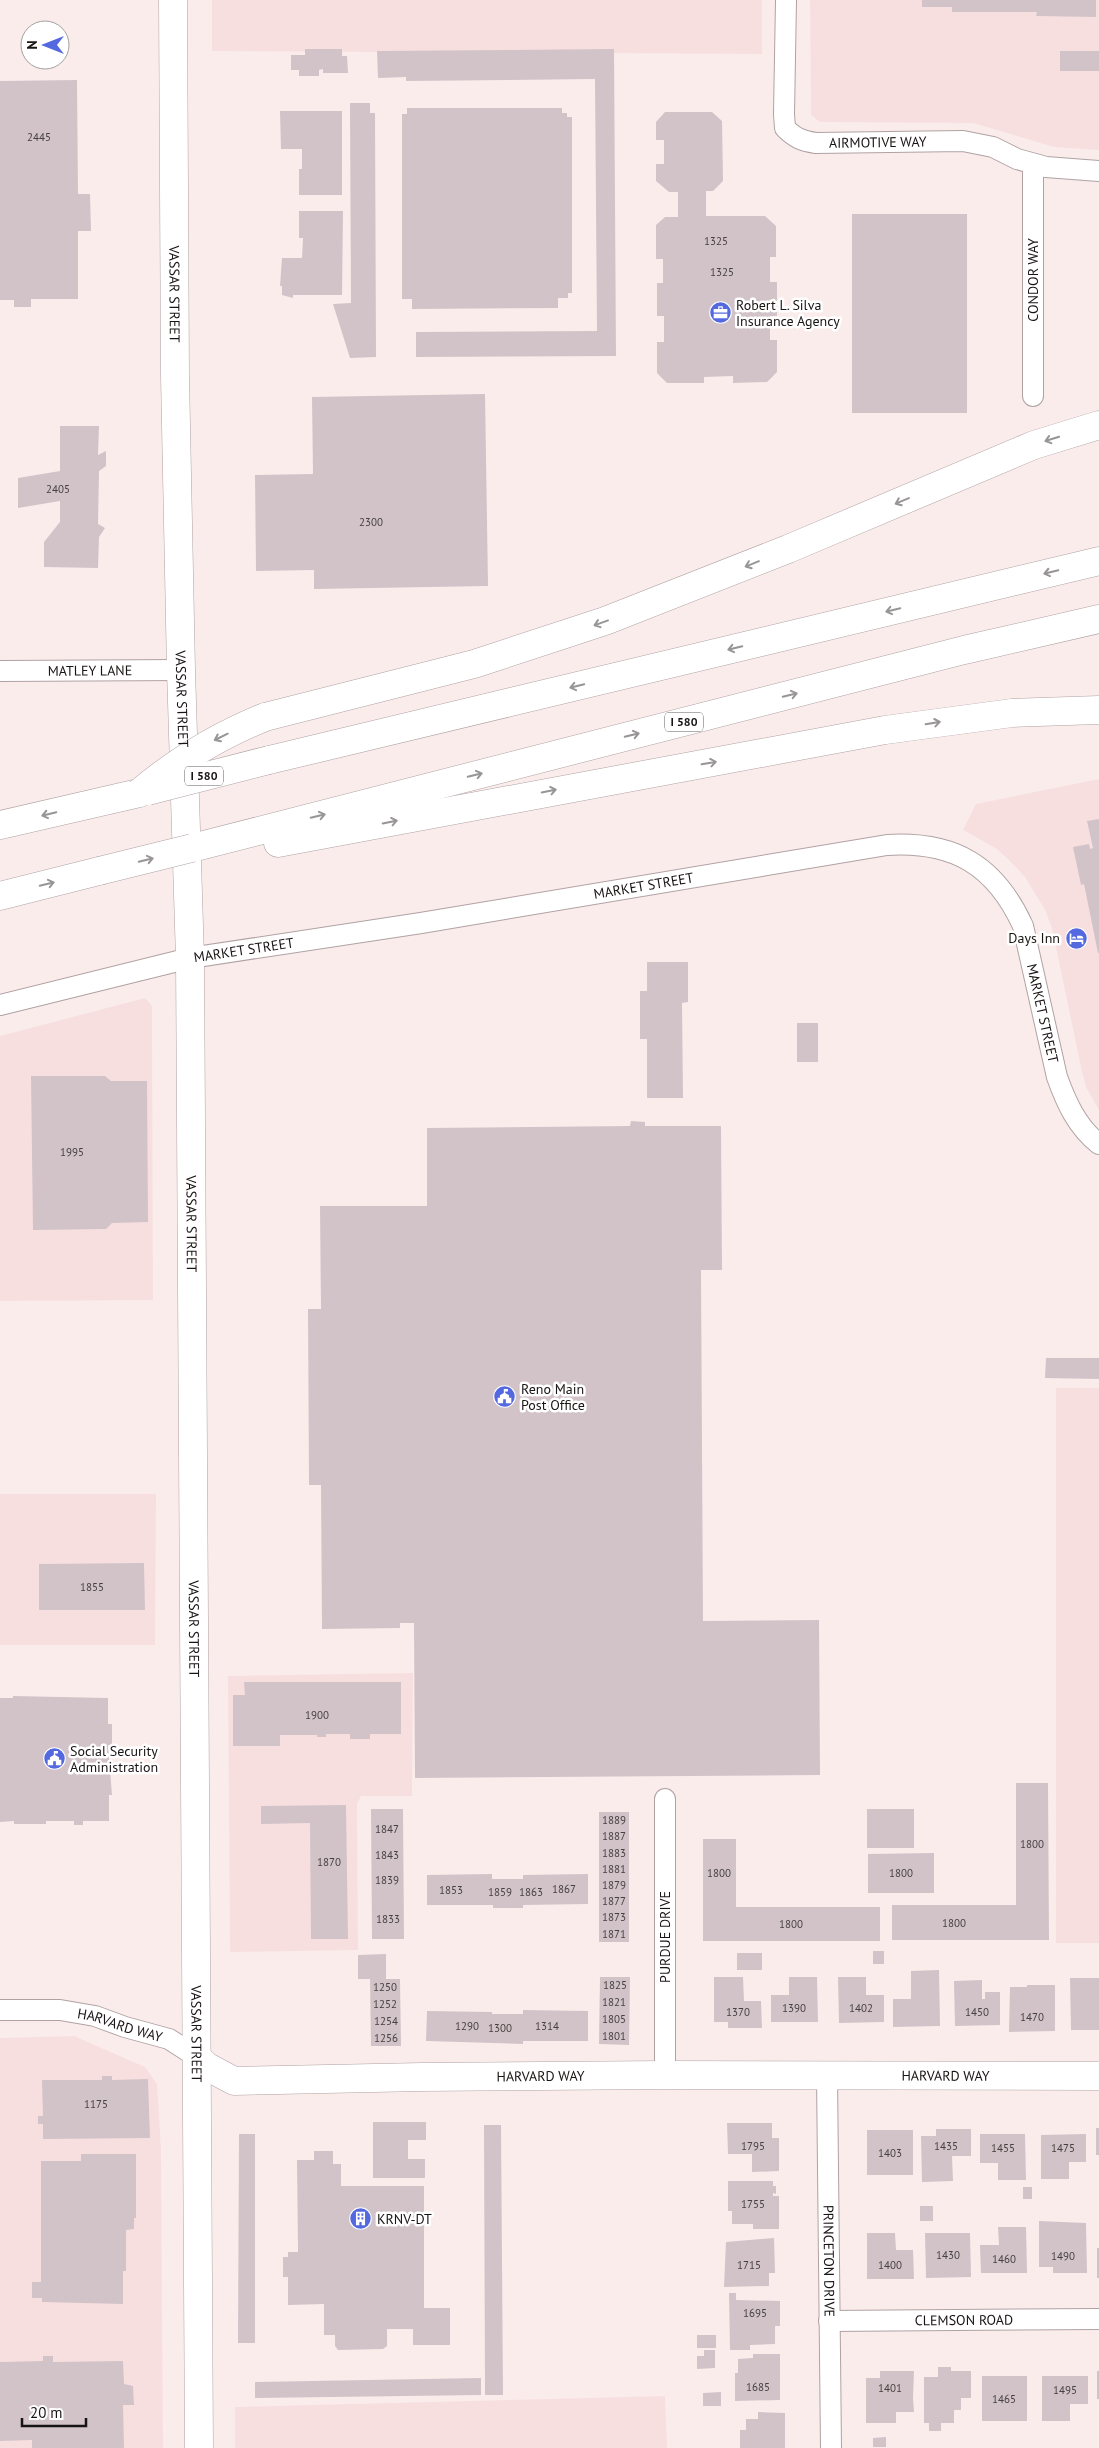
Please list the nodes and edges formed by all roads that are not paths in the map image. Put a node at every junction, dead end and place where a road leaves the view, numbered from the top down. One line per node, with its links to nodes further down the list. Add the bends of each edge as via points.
1 (173, 0): 9 (main road, VASSAR STREET)
2 (786, 0): 3 (street, AIRMOTIVE WAY, via 784,114 785,128 794,137 816,143 962,140 994,147)
3 (1033, 164): 4 (street, AIRMOTIVE WAY); 5 (street, CONDOR WAY)
4 (1099, 171)
5 (1033, 396)
6 (1099, 425): 14 (main road, one-way to 14, bridge, via 1034,445 788,549 605,621 474,664 265,717 209,743)
7 (1099, 561): 14 (main road, I 580, one-way to 14, bridge)
8 (1099, 619): 16 (main road, I 580, one-way to 8, via 964,650)
9 (181, 670): 10 (street, MATLEY LANE); 18 (main road, VASSAR STREET)
10 (0, 671)
11 (1099, 693): 13 (main road, via 1052,701)
12 (1099, 710): 13 (main road)
13 (1012, 713): 16 (main road, one-way to 13, via 885,730)
14 (139, 793): 15 (main road, I 580, one-way to 15)
15 (0, 825)
16 (272, 836): 17 (main road, one-way to 16, bridge, via 192,848)
17 (0, 896)
18 (190, 958): 19 (street, MARKET STREET); 20 (street, MARKET STREET, via 887,845 912,843 938,847 977,865 1013,904 1023,926 1065,1101 1077,1121); 23 (main road, VASSAR STREET)
19 (0, 1004)
20 (1099, 1144)
21 (665, 1798): 24 (street, PURDUE DRIVE)
22 (0, 2010): 23 (street, HARVARD WAY, via 60,2010 95,2016 169,2039)
23 (197, 2057): 24 (main road, HARVARD WAY, via 206,2066 234,2081); 29 (main road, VASSAR STREET)
24 (665, 2075): 25 (main road, HARVARD WAY)
25 (827, 2075): 26 (main road, HARVARD WAY); 28 (street, PRINCETON DRIVE)
26 (1099, 2076)
27 (1099, 2319): 28 (street, CLEMSON ROAD)
28 (829, 2321): 30 (street, PRINCETON DRIVE)
29 (199, 2448)
30 (830, 2448)

